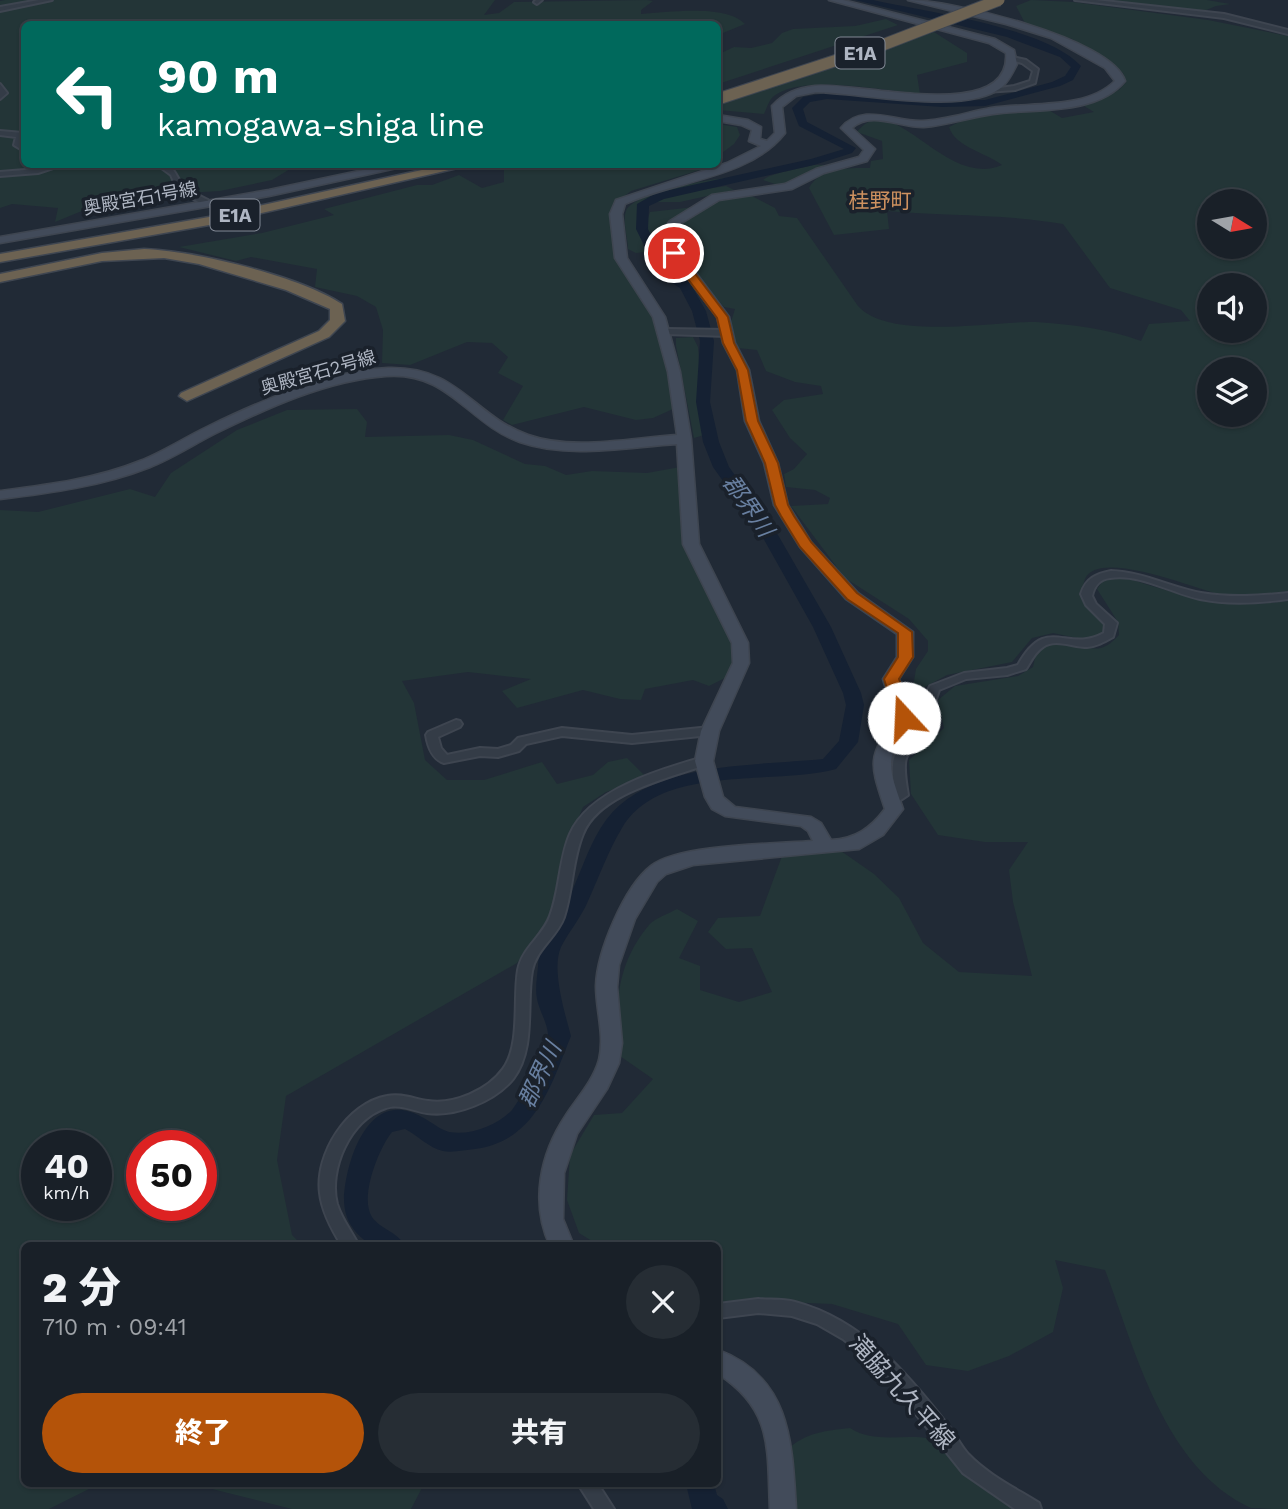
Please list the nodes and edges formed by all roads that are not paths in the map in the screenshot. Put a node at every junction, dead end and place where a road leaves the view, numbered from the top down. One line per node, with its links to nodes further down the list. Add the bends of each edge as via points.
1 (49, 0): 7 (street)
2 (833, 0): 9 (main road, via 992,41 1008,49)
3 (912, 0): 36 (main road, via 1058,35 1118,72 1120,81 1107,92 1060,104 921,125 878,117 856,121 846,128 870,149 863,159 820,170 787,187 724,194 696,208 668,228 665,238 719,310)
4 (979, 0): 11 (highway, E1A)
5 (999, 0): 14 (highway, E1A, bridge, via 880,46)
6 (1078, 0): 8 (street, via 1224,16)
7 (0, 9)
8 (1288, 32)
9 (1013, 58): 12 (main road, via 1002,81); 12 (street, via 1029,64 1035,79 1026,85)
10 (0, 86): 13 (street, via 4,93)
11 (721, 89)
12 (988, 91): 17 (main road, via 943,98 838,89 801,91 779,102 780,133)
13 (0, 97)
14 (721, 98)
15 (721, 119): 17 (main road, via 750,124 757,129 754,141)
16 (0, 133): 18 (street, via 20,135)
17 (770, 145): 19 (main road)
18 (21, 147)
19 (721, 167)
20 (48, 168): 27 (street)
21 (165, 168): 28 (street, via 180,187)
22 (391, 168): 29 (main road, 奥殿宮石1号線)
23 (417, 168): 30 (highway, E1A, via 138,228)
24 (453, 168): 32 (highway, E1A, via 209,221)
25 (455, 168): 31 (highway, via 193,233 169,242)
26 (717, 168): 35 (main road, via 637,193 617,207 621,258)
27 (0, 174)
28 (205, 202)
29 (0, 240)
30 (0, 249)
31 (151, 257)
32 (0, 258)
33 (0, 280): 34 (highway, via 119,259 161,257 263,283); 37 (highway, via 108,257 164,254 193,258 314,294 337,307 338,321 324,334)
34 (285, 295)
35 (666, 332): 36 (street); 38 (main road)
36 (727, 332): 44 (main road, via 743,370 752,421 771,463 781,505 805,544 852,596 902,628 907,636 905,657 891,679 904,718 886,744 880,767)
37 (187, 396)
38 (684, 439): 39 (main road, 奥殿宮石2号線, via 572,444 527,439 492,421 444,381 412,372 384,372 234,418 154,460 118,473); 42 (main road, via 691,544 737,631 742,654)
39 (0, 495)
40 (1288, 596): 44 (street, via 1240,600 1199,596 1103,572 1087,590 1087,599 1111,623 1109,635 1091,645 1051,638 1037,643 1022,667 1011,672 981,673 933,688 933,726 902,749 896,763 902,795)
41 (456, 724): 42 (street, via 432,736 444,759 498,752 562,732 632,739)
42 (710, 731): 43 (main road)
43 (705, 763): 45 (main road, via 718,805 731,812 805,821 815,827); 46 (street, via 597,804 582,821 556,920 527,961 517,1054 505,1077 476,1097 444,1109 391,1101 367,1110 353,1124 329,1170 327,1189 338,1226)
44 (892, 800): 45 (main road, via 894,809 879,830 852,845)
45 (827, 848): 47 (main road, via 746,852 667,863 639,891 607,977 612,1050 605,1076 568,1130 555,1160 550,1218)
46 (348, 1242)
47 (560, 1242)
48 (721, 1310): 53 (street, 滝脇九久平線, via 777,1307 814,1313 841,1325 869,1348 961,1459)
49 (721, 1362): 52 (main road, via 752,1384 768,1409 777,1435)
50 (589, 1487): 51 (street)
51 (605, 1509)
52 (783, 1509)
53 (1032, 1509)

